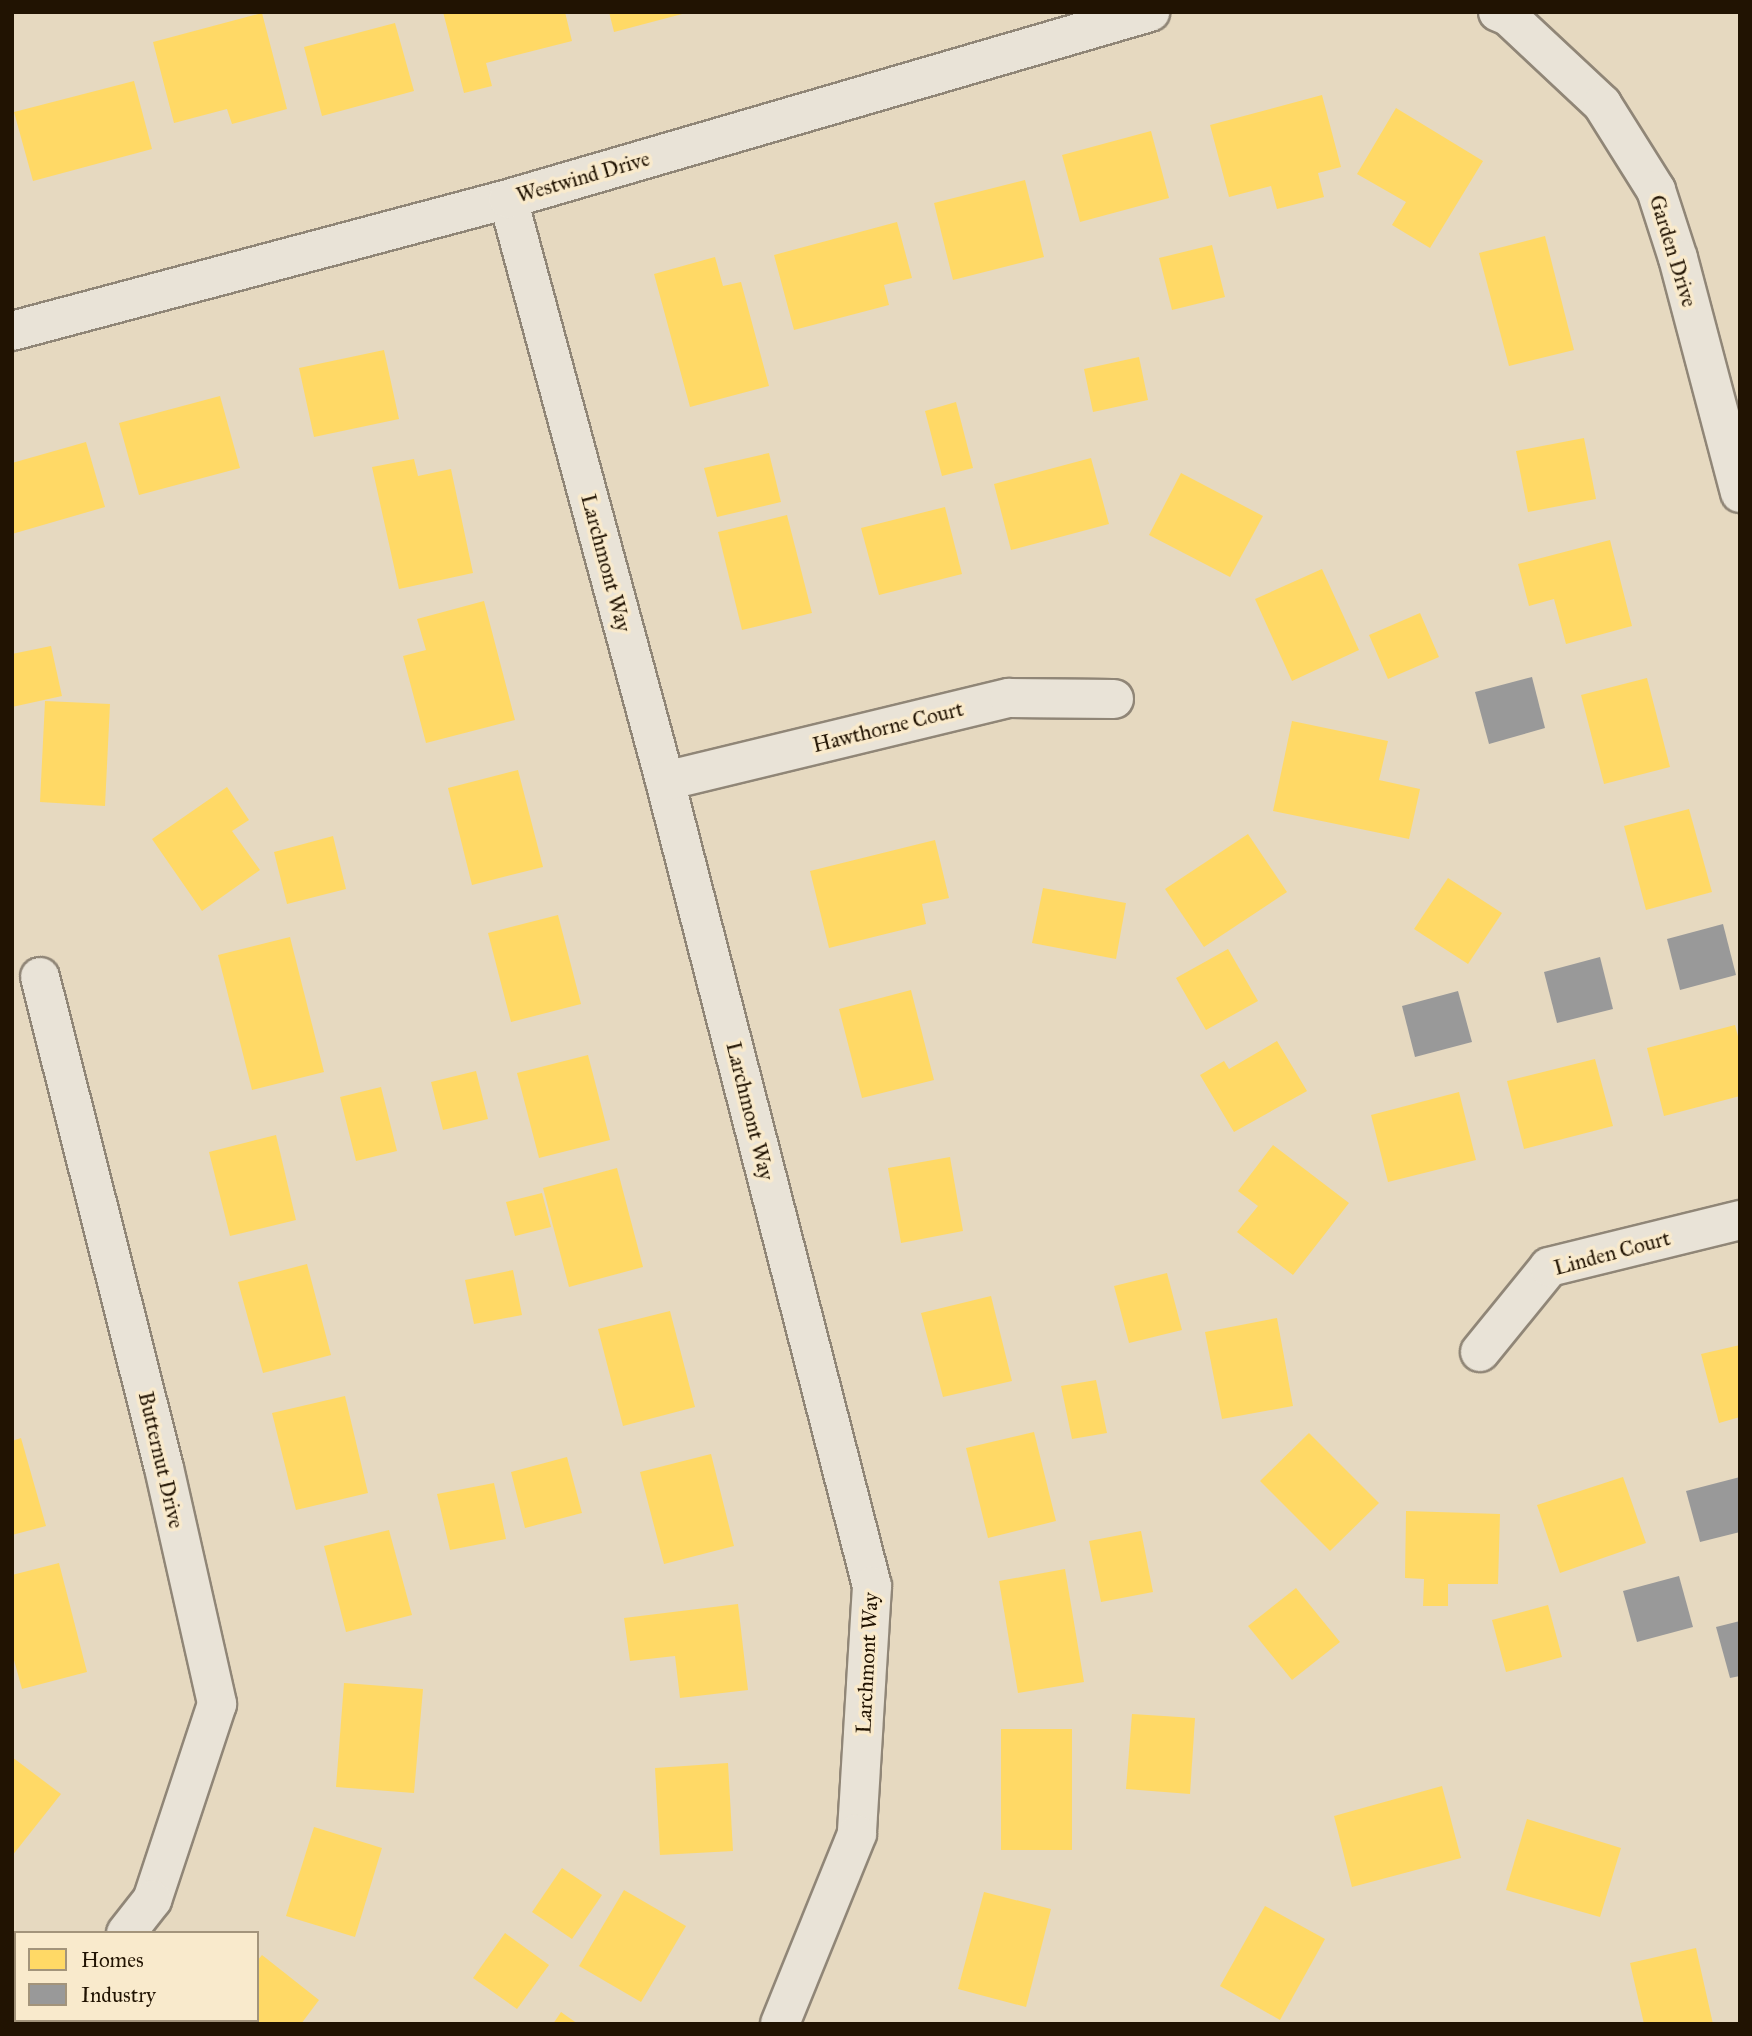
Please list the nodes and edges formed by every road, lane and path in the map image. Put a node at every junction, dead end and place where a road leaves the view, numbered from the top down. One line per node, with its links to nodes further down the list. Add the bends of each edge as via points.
1 (1150, 12): 3 (street, Westwind Drive)
2 (1505, 14): 5 (street, Garden Drive, via 1602,104 1656,190)
3 (508, 199): 4 (street, Westwind Drive); 7 (street, Larchmont Way)
4 (12, 331)
5 (1740, 492)
6 (1114, 699): 7 (street, Hawthorne Court, via 1009,698)
7 (665, 780): 12 (street, Larchmont Way, via 872,1586 857,1834)
8 (40, 976): 11 (street, Butternut Drive, via 164,1468 217,1704 152,1900)
9 (1740, 1220): 10 (street, Linden Court, via 1549,1267)
10 (1480, 1352)
11 (128, 1931)
12 (780, 2024)

